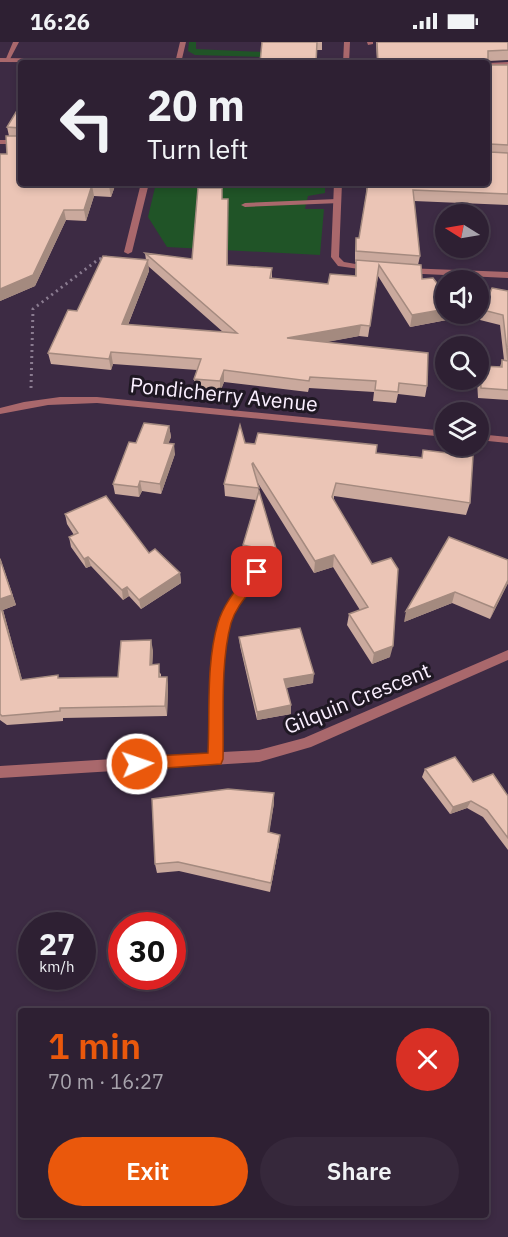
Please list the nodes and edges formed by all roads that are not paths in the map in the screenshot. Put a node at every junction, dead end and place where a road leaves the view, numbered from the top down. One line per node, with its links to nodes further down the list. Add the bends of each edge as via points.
1 (16, 42): 4 (street)
2 (183, 42): 5 (street)
3 (347, 42): 6 (street)
4 (4, 60)
5 (178, 60)
6 (346, 60)
7 (508, 64): 8 (street)
8 (490, 65)
9 (490, 72): 10 (street)
10 (508, 72)
11 (0, 142): 12 (street)
12 (18, 142)
13 (144, 186): 17 (street)
14 (338, 186): 15 (street)
15 (337, 201): 16 (street); 18 (street, via 334,253 341,264)
16 (245, 205)
17 (128, 252)
18 (376, 270)
19 (398, 270): 20 (street)
20 (508, 275)
21 (0, 411): 22 (street, Pondicherry Avenue, via 61,399 97,399)
22 (435, 433)
23 (489, 438): 24 (street)
24 (508, 440)
25 (257, 572): 27 (street, via 236,599 225,622 219,658)
26 (508, 656): 27 (street, Gilquin Crescent, via 306,743 259,756)
27 (216, 759): 28 (street, Gilquin Crescent)
28 (0, 772)

